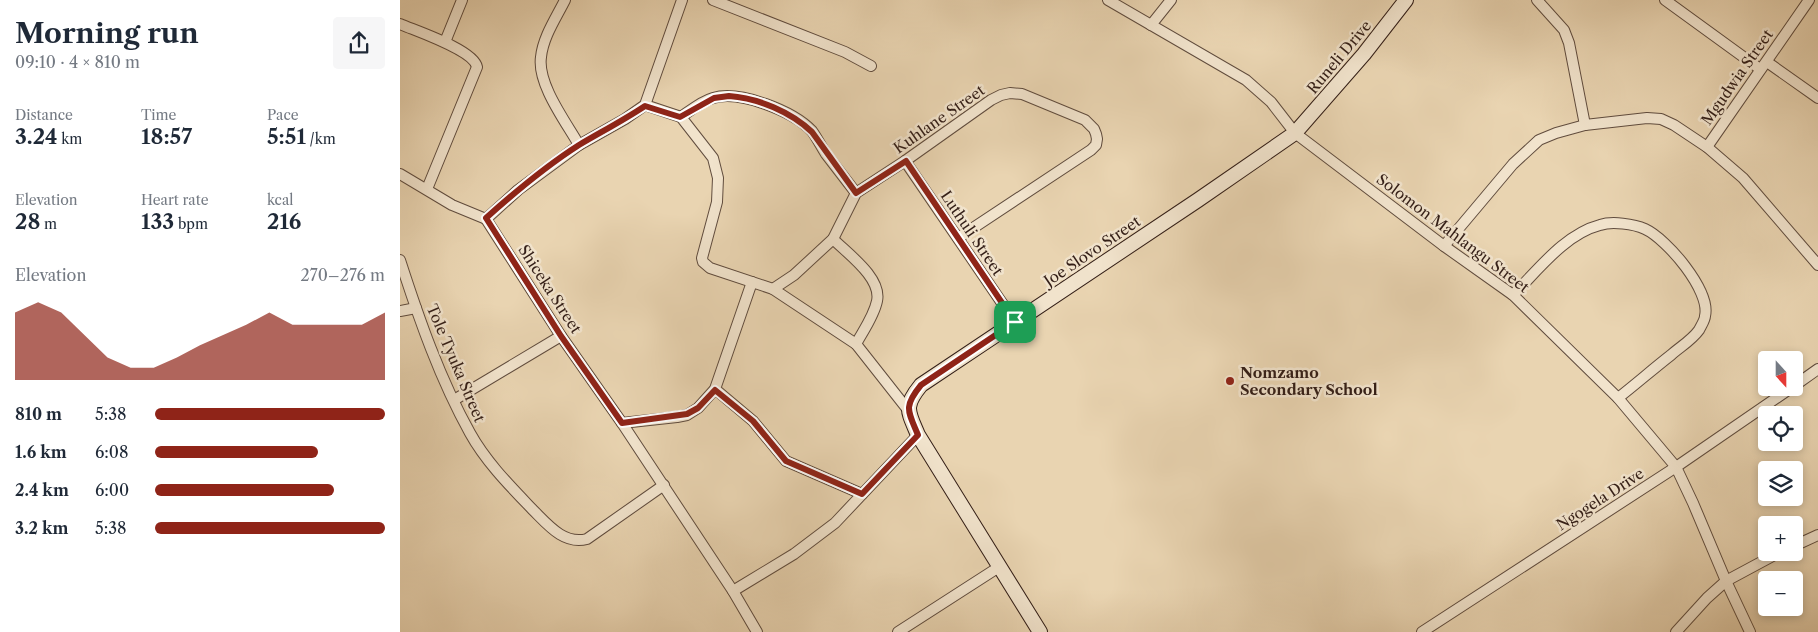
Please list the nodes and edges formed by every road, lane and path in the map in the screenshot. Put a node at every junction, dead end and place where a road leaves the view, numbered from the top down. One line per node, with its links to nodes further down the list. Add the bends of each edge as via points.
1 (462, 0): 13 (street)
2 (565, 0): 21 (street, via 542,49 540,66 546,86)
3 (682, 0): 17 (street)
4 (713, 0): 14 (street, via 845,52)
5 (1108, 0): 12 (street, Solomon Mahlangu Street)
6 (1171, 0): 12 (street)
7 (1406, 0): 20 (street, Runeli Drive)
8 (1537, 0): 19 (street, via 1554,16 1569,43)
9 (1665, 0): 15 (street)
10 (1809, 0): 15 (street, Mgudwia Street)
11 (400, 24): 13 (street)
12 (1151, 25): 20 (street, Solomon Mahlangu Street, via 1246,80 1271,102)
13 (445, 42): 25 (street, via 474,59 477,67)
14 (871, 66)
15 (1764, 66): 16 (street); 22 (street, Mgudwia Street)
16 (1818, 98)
17 (645, 106): 18 (street); 21 (street)
18 (680, 117): 26 (street, via 709,100 729,96 772,107 812,132); 33 (street, via 710,154 718,178 717,202 703,262 710,268)
19 (1585, 125): 22 (street, via 1661,119); 30 (street, via 1547,136 1526,151)
20 (1295, 133): 30 (street, Solomon Mahlangu Street); 38 (street, Joe Slovo Street)
21 (579, 145): 27 (street)
22 (1706, 147): 32 (street, via 1743,178)
23 (906, 161): 26 (street, Kuhlane Street); 28 (street, Luthuli Street); 28 (street, Kuhlane Street, via 991,100 1010,93 1022,94 1085,120 1094,129 1097,139 1091,150)
24 (400, 174): 25 (street)
25 (427, 189): 27 (street, via 452,205)
26 (856, 193): 29 (street)
27 (486, 218): 39 (street, Shiceka Street)
28 (958, 238): 38 (street, Luthuli Street)
29 (833, 239): 34 (street, via 794,276); 40 (street, via 876,285 874,312)
30 (1444, 246): 35 (street, Solomon Mahlangu Street)
31 (400, 260): 36 (street, Tole Tyuka Street)
32 (1818, 265)
33 (752, 282): 34 (street); 43 (street)
34 (773, 289): 40 (street)
35 (1513, 294): 45 (street, Solomon Mahlangu Street); 45 (street, via 1568,240 1585,230 1602,224 1622,224 1644,229 1663,241 1678,256 1697,285 1706,315 1699,330 1686,343)
36 (416, 308): 37 (street); 46 (street, Tole Tyuka Street)
37 (400, 311)
38 (1015, 322): 47 (street, Joe Slovo Street, via 921,385 912,396)
39 (561, 336): 46 (street); 48 (street, Shiceka Street)
40 (856, 344): 47 (street)
41 (1818, 369): 42 (street, Ngogela Drive)
42 (1803, 380)
43 (715, 390): 48 (street, via 698,408 687,414); 52 (street, via 753,421 786,461)
44 (1780, 396): 50 (street, Ngogela Drive)
45 (1618, 398): 50 (street, Solomon Mahlangu Street)
46 (454, 400): 51 (street, Tole Tyuka Street, via 470,434 493,466 549,526 570,540 579,541 594,535)
47 (908, 410): 49 (street)
48 (622, 423): 51 (street, Shiceka Street)
49 (918, 435): 52 (street); 56 (street)
50 (1676, 467): 57 (street, Solomon Mahlangu Street); 62 (street, Ngogela Drive)
51 (664, 485): 58 (street, Shiceka Street)
52 (862, 494): 58 (street, via 835,524 813,541)
53 (1818, 535): 54 (street)
54 (1803, 542)
55 (1764, 561): 57 (street)
56 (999, 567): 60 (street); 61 (street)
57 (1726, 582): 63 (street); 64 (street, Solomon Mahlangu Street)
58 (733, 591): 59 (street, Shiceka Street)
59 (757, 632)
60 (898, 632)
61 (1040, 632)
62 (1422, 632)
63 (1676, 632)
64 (1750, 632)

